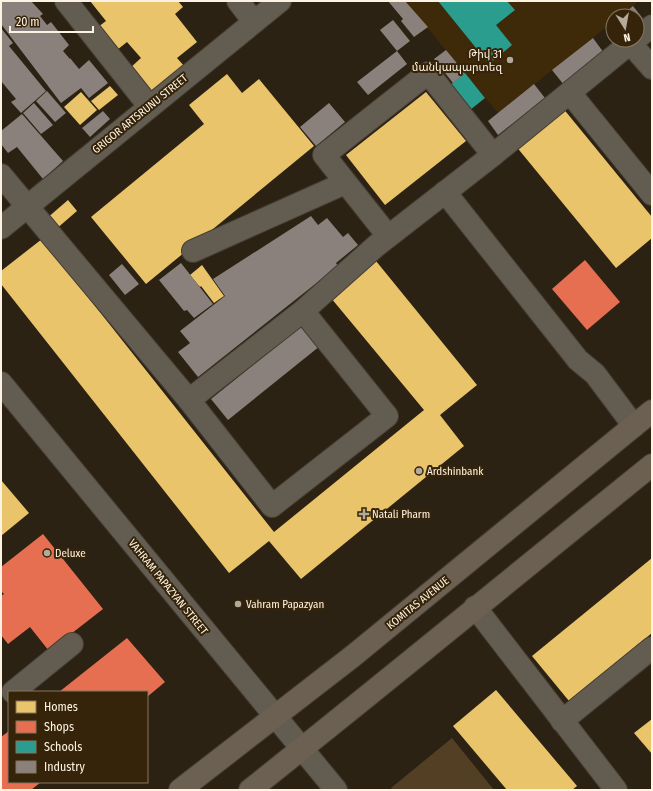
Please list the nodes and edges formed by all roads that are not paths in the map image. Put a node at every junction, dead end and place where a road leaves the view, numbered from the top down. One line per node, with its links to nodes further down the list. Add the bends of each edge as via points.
1 (66, 1): 9 (street)
2 (238, 1): 4 (street)
3 (280, 1): 4 (street, GRIGOR ARTSRUNU STREET)
4 (254, 22): 9 (street, GRIGOR ARTSRUNU STREET)
5 (624, 48): 8 (street)
6 (639, 48): 7 (street)
7 (652, 68)
8 (570, 93): 10 (street); 14 (street)
9 (149, 106): 15 (street, GRIGOR ARTSRUNU STREET)
10 (493, 155): 12 (street, via 428,73 324,155); 13 (street)
11 (1, 175): 15 (street)
12 (345, 183): 17 (street); 18 (street)
13 (445, 192): 17 (street); 23 (street, via 578,360 595,374)
14 (652, 194)
15 (27, 207): 16 (street, GRIGOR ARTSRUNU STREET); 21 (street)
16 (1, 228)
17 (388, 236): 19 (street)
18 (193, 251)
19 (303, 311): 21 (street); 21 (street, via 387,416 272,506)
20 (1, 383): 29 (street, VAHRAM PAPAZYAN STREET)
21 (189, 400)
22 (652, 411): 23 (main road, KOMITAS AVENUE)
23 (634, 426): 29 (main road, KOMITAS AVENUE, via 353,656)
24 (652, 465): 25 (main road)
25 (475, 607): 30 (street); 31 (main road)
26 (72, 644): 28 (street)
27 (652, 648): 30 (street)
28 (13, 691)
29 (274, 715): 31 (street, VAHRAM PAPAZYAN STREET); 32 (main road, KOMITAS AVENUE)
30 (562, 721): 35 (street)
31 (302, 748): 33 (main road); 34 (street, VAHRAM PAPAZYAN STREET)
32 (180, 790)
33 (250, 790)
34 (336, 790)
35 (616, 790)

